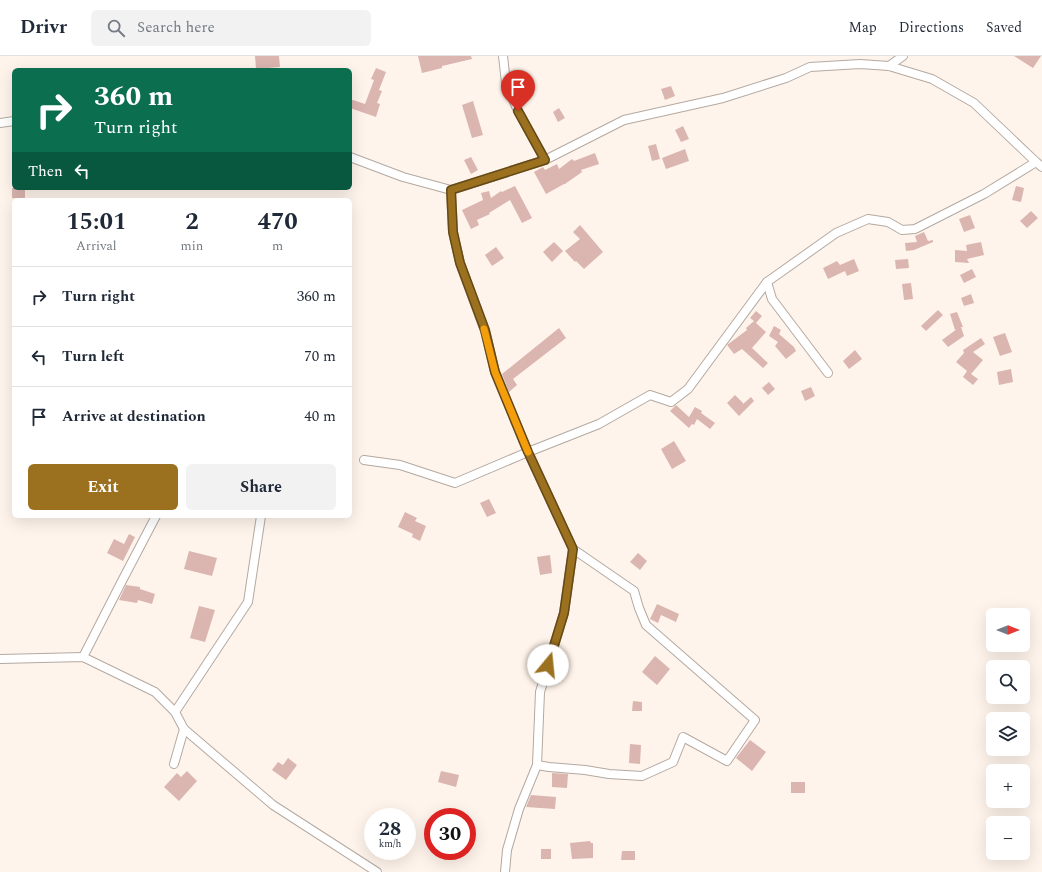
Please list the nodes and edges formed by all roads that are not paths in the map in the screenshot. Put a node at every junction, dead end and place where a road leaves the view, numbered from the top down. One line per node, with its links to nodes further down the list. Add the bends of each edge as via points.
1 (503, 56): 7 (street, via 506,83)
2 (903, 56): 3 (street)
3 (889, 66): 7 (street, via 860,64 810,67 786,78 723,98 624,120); 8 (street, via 932,79 974,103)
4 (12, 121): 5 (street)
5 (0, 123)
6 (352, 158): 9 (street, via 403,177)
7 (545, 160): 9 (street)
8 (1039, 164): 10 (street, via 915,229 902,230 888,222 868,219 861,222 836,234)
9 (451, 190): 12 (street, via 453,232 460,263 485,330 495,372)
10 (766, 282): 11 (street, via 772,299); 12 (street, via 688,389 671,402 650,395 599,424)
11 (828, 373)
12 (528, 452): 13 (street, via 455,483 400,465); 16 (street)
13 (364, 460)
14 (155, 518): 17 (street)
15 (261, 518): 19 (street, via 248,602)
16 (573, 549): 22 (street, via 564,613 540,692); 22 (street, via 634,591 646,625 755,720 727,761 683,737 673,762 642,776)
17 (83, 657): 18 (street); 19 (street, via 155,692)
18 (0, 659)
19 (175, 712): 20 (street)
20 (184, 728): 21 (street); 23 (street, via 273,805)
21 (174, 764)
22 (537, 765): 24 (street, via 519,809 507,850)
23 (378, 872)
24 (505, 872)

